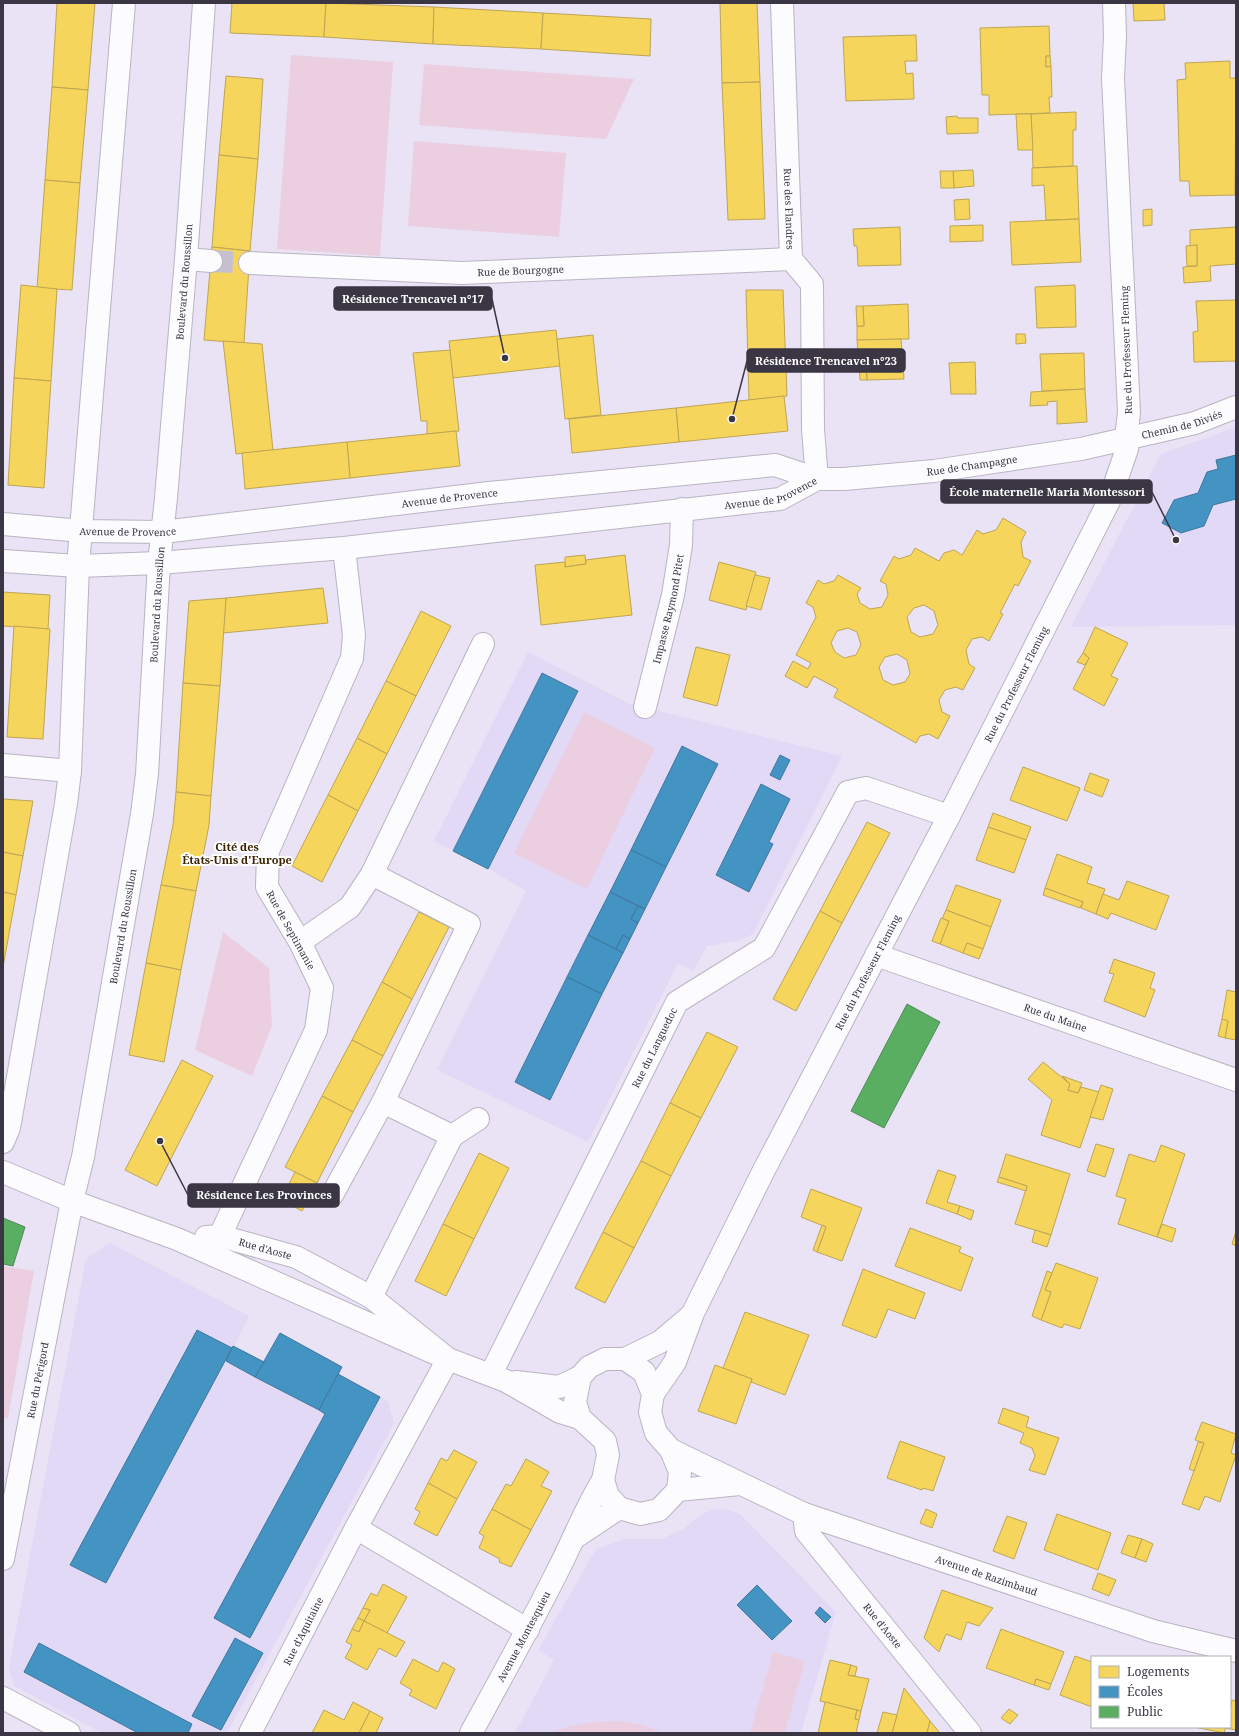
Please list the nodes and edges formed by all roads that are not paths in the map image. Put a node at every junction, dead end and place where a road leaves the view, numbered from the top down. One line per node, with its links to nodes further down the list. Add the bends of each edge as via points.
1 (124, 3): 14 (street)
2 (204, 3): 6 (street, Boulevard du Roussillon)
3 (782, 3): 5 (street, Rue des Flandres)
4 (1114, 3): 10 (street, Rue du Professeur Fleming, via 1113,78 1129,412)
5 (791, 259): 8 (street, Rue de Bourgogne, via 462,273); 11 (street, Rue des Flandres, via 812,284 813,429)
6 (186, 260): 7 (street); 15 (street, Boulevard du Roussillon)
7 (211, 261)
8 (250, 262)
9 (1236, 407): 10 (street, Chemin de Diviés, via 1195,423)
10 (1126, 438): 11 (street, Rue de Champagne, via 1082,449 934,471); 24 (street, Rue du Professeur Fleming, via 1127,449 1109,501)
11 (817, 479): 12 (street, Avenue de Provence, via 780,499); 15 (street, Avenue de Provence, via 775,465 489,493)
12 (682, 509): 16 (street, Avenue de Provence); 21 (street, Impasse Raymond Pitet, via 681,545 673,595)
13 (3, 524): 14 (street, Avenue de Provence)
14 (82, 531): 15 (street, Avenue de Provence); 19 (street)
15 (163, 532): 18 (street, Boulevard du Roussillon)
16 (344, 548): 18 (street, Avenue de Provence); 26 (street, Rue de Septimanie, via 354,635 352,658 268,851 267,887)
17 (3, 561): 19 (street, Avenue de Provence)
18 (159, 563): 19 (street, Avenue de Provence); 35 (street, Boulevard du Roussillon, via 147,774 142,814 83,1157)
19 (78, 566): 23 (street)
20 (483, 644): 25 (street)
21 (645, 707)
22 (3, 765): 23 (street)
23 (70, 771): 32 (street, via 65,812 10,1120)
24 (949, 816): 27 (street, Rue du Professeur Fleming); 42 (street, Rue du Languedoc, via 866,788 848,792 764,948 677,1002)
25 (372, 874): 26 (street, via 350,907); 29 (street, via 469,924)
26 (300, 942): 36 (street, Rue de Septimanie, via 322,988 316,1030)
27 (876, 955): 28 (street, Rue du Maine); 39 (street, Rue du Professeur Fleming)
28 (1236, 1080)
29 (383, 1102): 31 (street); 34 (street)
30 (478, 1119): 31 (street)
31 (452, 1136): 38 (street)
32 (3, 1142)
33 (3, 1172): 35 (street, Rue d'Aoste)
34 (332, 1195)
35 (72, 1201): 37 (street, Rue d'Aoste); 54 (street, Rue du Périgord)
36 (220, 1236): 37 (street, Rue d'Aoste); 38 (street, Rue d'Aoste, via 296,1257)
37 (177, 1239): 40 (street)
38 (371, 1298): 40 (street, Rue d'Aoste)
39 (693, 1313): 41 (street, Rue du Professeur Fleming, via 660,1342); 44 (street, Rue du Professeur Fleming, via 675,1362)
40 (448, 1359): 42 (street, Rue d'Aoste); 52 (street, Rue d'Aquitaine)
41 (625, 1359): 43 (street, Rue d'Aoste, via 605,1359 589,1367); 44 (street, via 644,1372)
42 (499, 1377): 43 (street, Rue d'Aoste, via 559,1387); 45 (street, Rue d'Aoste, via 560,1412)
43 (580, 1377): 45 (street, via 575,1402)
44 (653, 1394): 46 (street, via 650,1412 656,1433)
45 (580, 1418): 47 (street, via 605,1441 608,1455)
46 (671, 1450): 48 (street, Avenue de Razimbaud); 49 (street, via 680,1472)
47 (603, 1480): 50 (street, via 608,1496); 53 (street, Avenue Montesquieu, via 586,1508)
48 (741, 1484): 49 (street); 51 (street, Avenue de Razimbaud)
49 (678, 1490): 50 (street, via 659,1510 640,1514)
50 (619, 1508): 53 (street, Avenue Montesquieu)
51 (804, 1514): 56 (street, Avenue de Razimbaud, via 1153,1631); 61 (street, Rue d'Aoste, via 806,1531)
52 (356, 1528): 55 (street); 59 (street, Rue d'Aquitaine)
53 (574, 1538): 55 (street, Avenue Montesquieu)
54 (3, 1559)
55 (528, 1630): 60 (street, Avenue Montesquieu)
56 (1236, 1651)
57 (3, 1698): 58 (street)
58 (69, 1733)
59 (250, 1733)
60 (471, 1733)
61 (970, 1733)

